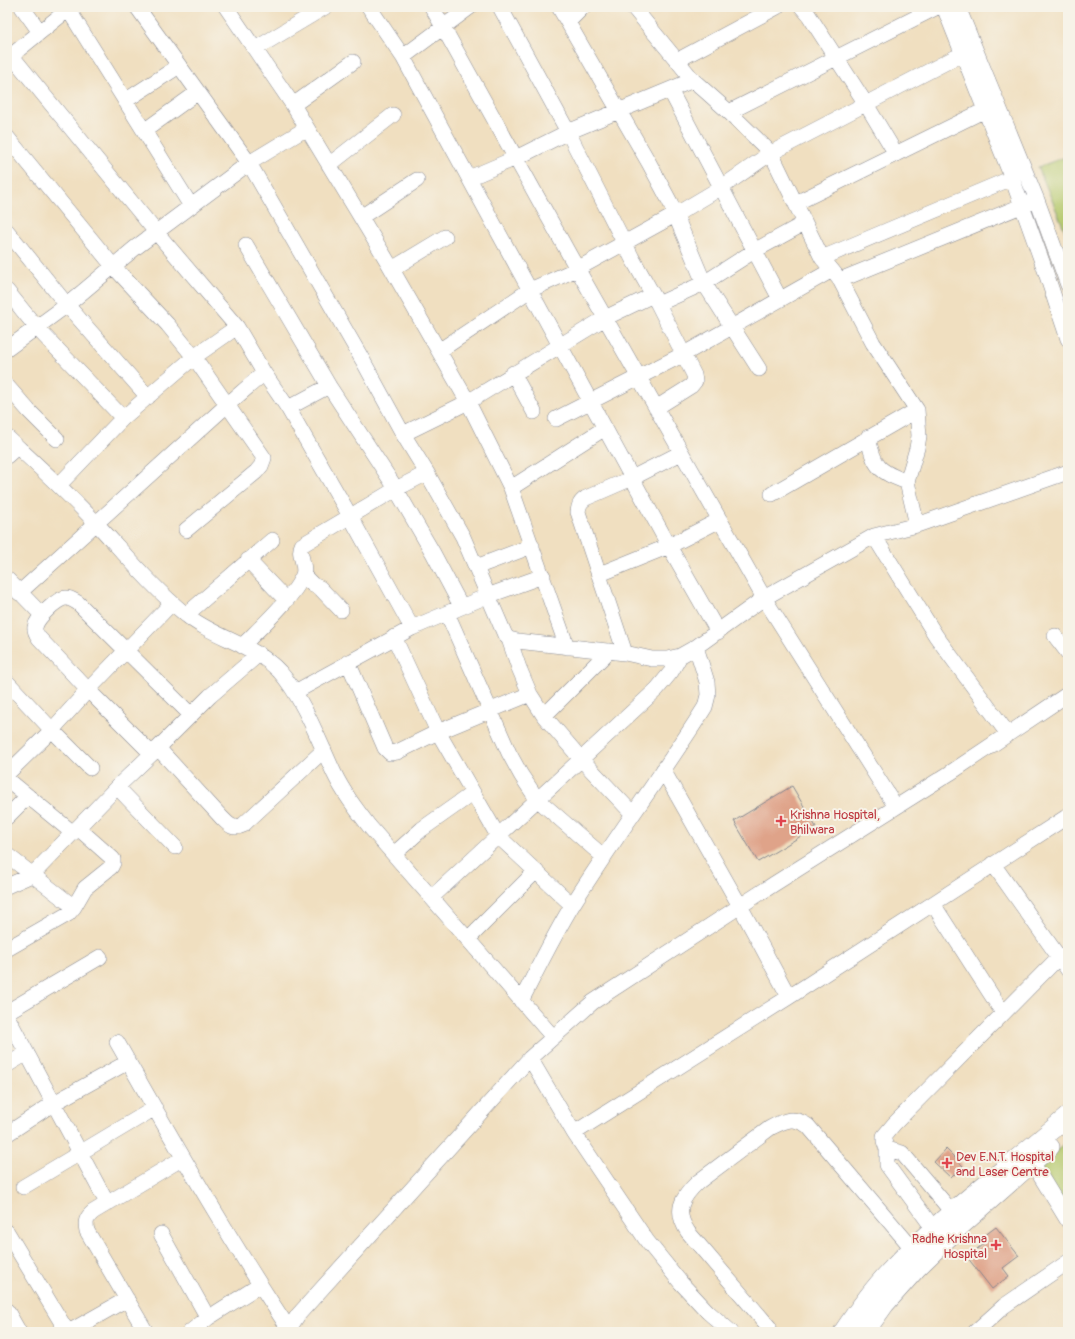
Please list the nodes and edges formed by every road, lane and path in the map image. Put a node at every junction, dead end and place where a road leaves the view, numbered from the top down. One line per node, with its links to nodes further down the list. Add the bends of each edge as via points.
1 (22, 7): 21 (street)
2 (137, 7): 29 (street)
3 (226, 7): 22 (street)
4 (325, 7): 18 (street)
5 (369, 7): 25 (street)
6 (432, 7): 20 (street)
7 (470, 7): 20 (street)
8 (500, 7): 42 (street)
9 (559, 7): 19 (street)
10 (583, 7): 19 (street)
11 (777, 7): 27 (street)
12 (802, 7): 26 (street)
13 (937, 7): 26 (street)
14 (944, 7): 23 (street)
15 (958, 7): 53 (street)
16 (69, 8): 21 (street); 33 (street)
17 (639, 9): 27 (street)
18 (304, 12): 22 (street)
19 (568, 22): 37 (street)
20 (444, 27): 25 (street); 46 (street)
21 (40, 32): 24 (street)
22 (255, 49): 35 (street)
23 (962, 54): 34 (street); 36 (street)
24 (9, 57): 61 (street)
25 (403, 57): 49 (street)
26 (836, 58): 34 (street); 38 (street)
27 (678, 60): 30 (street)
28 (353, 62): 35 (street)
29 (179, 66): 32 (street); 33 (street)
30 (693, 80): 31 (street); 38 (street)
31 (670, 90): 37 (street); 52 (street)
32 (198, 92): 41 (street); 47 (street)
33 (125, 101): 41 (street)
34 (866, 104): 44 (street); 45 (street)
35 (293, 105): 40 (street)
36 (985, 110): 45 (street); 50 (street)
37 (619, 111): 42 (street); 57 (street)
38 (729, 112): 44 (street)
39 (393, 116): 48 (street)
40 (307, 128): 47 (street); 48 (street)
41 (144, 130): 56 (street)
42 (568, 132): 46 (street); 63 (street)
43 (7, 137): 67 (street)
44 (771, 153): 52 (street); 54 (street)
45 (896, 154): 54 (street)
46 (516, 158): 49 (street); 68 (street)
47 (249, 163): 56 (street); 105 (street)
48 (329, 165): 58 (street)
49 (469, 178): 73 (street)
50 (1012, 178): 55 (street); 66 (street)
51 (417, 180): 58 (street)
52 (722, 187): 57 (street); 65 (street)
53 (1038, 200): 55 (street); 72 (street)
54 (796, 204): 59 (street)
55 (1022, 205): 70 (street); 82 (street)
56 (191, 206): 61 (street)
57 (675, 215): 63 (street); 71 (street)
58 (361, 217): 69 (street)
59 (805, 223): 65 (street); 66 (street)
60 (7, 231): 77 (street)
61 (156, 232): 67 (street); 79 (street)
62 (445, 237): 69 (street)
63 (625, 242): 68 (street); 75 (street)
64 (246, 245): 93 (street)
65 (754, 251): 71 (street); 76 (street)
66 (822, 258): 70 (street)
67 (113, 266): 77 (street); 87 (street)
68 (577, 268): 73 (street); 78 (street)
69 (392, 269): 85 (street)
70 (836, 275): 76 (street); 100 (street, via 873,343)
71 (704, 283): 75 (street); 80 (street)
72 (1068, 285)
73 (530, 290): 83 (street); 85 (street)
74 (7, 291): 81 (street)
75 (656, 299): 78 (street); 86 (street)
76 (780, 299): 80 (street)
77 (67, 305): 81 (street); 94 (street)
78 (605, 318): 83 (street); 91 (street)
79 (237, 327): 87 (street); 89 (street)
80 (732, 327): 86 (street); 88 (street)
81 (37, 328): 84 (street); 102 (street)
82 (1068, 339)
83 (560, 346): 90 (street); 95 (street)
84 (7, 349)
85 (439, 351): 96 (street)
86 (684, 354): 91 (street); 99 (street, via 695,381)
87 (194, 357): 94 (street); 97 (street)
88 (759, 369)
89 (264, 373): 97 (street); 98 (street)
90 (513, 373): 96 (street); 101 (street)
91 (638, 377): 95 (street); 99 (street)
92 (7, 386): 107 (street)
93 (329, 386): 98 (street); 116 (street)
94 (148, 397): 102 (street)
95 (591, 401): 103 (street); 104 (street)
96 (468, 402): 105 (street); 115 (street)
97 (226, 405): 120 (street); 122 (street, via 261,453 263,462 256,472)
98 (288, 408): 118 (street)
99 (656, 408): 109 (street)
100 (916, 410): 106 (street); 113 (street, via 919,436)
101 (534, 412)
102 (123, 418): 114 (street)
103 (556, 419)
104 (605, 428): 112 (street); 115 (street)
105 (403, 434): 111 (street)
106 (868, 437): 113 (street, via 871,455 876,464 893,477); 117 (street)
107 (57, 439)
108 (10, 446): 114 (street)
109 (681, 453): 112 (street); 119 (street)
110 (1068, 472): 121 (street)
111 (427, 473): 116 (street); 128 (street, via 463,537)
112 (632, 478): 126 (street); 129 (street, via 586,498 578,506)
113 (907, 482): 121 (street)
114 (59, 485): 120 (street)
115 (511, 488): 125 (street)
116 (396, 489): 118 (street); 138 (street, via 434,553)
117 (772, 494)
118 (350, 516): 130 (street, via 302,546 300,552); 143 (street)
119 (720, 520): 126 (street); 135 (street)
120 (96, 523): 133 (street); 137 (street)
121 (917, 525): 123 (street)
122 (186, 530)
123 (874, 536): 135 (street); 169 (street, via 936,636)
124 (272, 540): 127 (street)
125 (532, 546): 128 (street); 131 (street)
126 (669, 546): 129 (street); 144 (street)
127 (248, 560): 136 (street); 142 (street)
128 (476, 567): 134 (street)
129 (600, 574): 153 (street)
130 (304, 575): 136 (street); 139 (street)
131 (543, 576): 134 (street); 149 (street)
132 (7, 579): 133 (street)
133 (19, 593): 141 (street)
134 (487, 596): 138 (street); 147 (street)
135 (764, 598): 144 (street); 181 (street)
136 (286, 600): 148 (street)
137 (172, 603): 142 (street); 151 (street)
138 (461, 606): 140 (street)
139 (341, 610)
140 (447, 613): 143 (street); 164 (street)
141 (42, 615): 151 (street, via 56,602 67,598 72,600); 159 (street, via 35,627 35,633)
142 (186, 615): 148 (street, via 196,623)
143 (412, 628): 146 (street)
144 (718, 632): 150 (street)
145 (1054, 636): 154 (street)
146 (394, 637): 157 (street); 168 (street)
147 (509, 639): 149 (street); 161 (street)
148 (242, 646): 155 (street)
149 (568, 646): 152 (street)
150 (696, 647): 156 (street); 174 (street, via 707,682 708,695 705,707)
151 (126, 650): 159 (street); 165 (street)
152 (609, 651): 153 (street); 166 (street)
153 (625, 653): 156 (street, via 652,659)
154 (1068, 653)
155 (259, 654): 160 (street, via 270,662); 165 (street)
156 (680, 656): 172 (street, via 657,689)
157 (348, 662): 160 (street); 168 (street, via 388,751 397,752)
158 (7, 682): 163 (street)
159 (88, 690): 167 (street); 171 (street)
160 (295, 692): 170 (street)
161 (530, 694): 164 (street); 166 (street)
162 (1068, 694): 169 (street)
163 (12, 698): 167 (street)
164 (490, 710): 168 (street); 180 (street, via 509,753)
165 (191, 715): 171 (street)
166 (544, 716): 172 (street)
167 (52, 730): 173 (street); 175 (street)
168 (438, 732): 178 (street)
169 (1008, 734): 181 (street)
170 (324, 750): 171 (street, via 238,828 222,818); 188 (street, via 353,805)
171 (155, 751): 177 (street)
172 (581, 759): 180 (street); 182 (street)
173 (90, 768)
174 (663, 770): 182 (street); 198 (street)
175 (7, 774)
176 (7, 780): 179 (street)
177 (117, 787): 185 (street); 187 (street)
178 (473, 793): 186 (street); 188 (street, via 422,829)
179 (28, 796): 184 (street); 185 (street)
180 (537, 799): 186 (street); 190 (street)
181 (896, 807): 198 (street)
182 (632, 814): 190 (street)
183 (1068, 816): 191 (street)
184 (7, 817)
185 (76, 830): 193 (street); 199 (street, via 110,855 113,863 108,871 85,888)
186 (498, 836): 192 (street); 195 (street)
187 (175, 847)
188 (394, 854): 195 (street)
189 (7, 855): 193 (street)
190 (604, 856): 197 (street)
191 (993, 864): 196 (street); 203 (street)
192 (536, 871): 197 (street); 200 (street)
193 (32, 875): 194 (street); 199 (street)
194 (7, 886)
195 (432, 897): 200 (street)
196 (933, 904): 205 (street); 208 (street)
197 (572, 905): 206 (street)
198 (740, 906): 205 (street); 210 (street, via 593,1002)
199 (74, 907): 201 (street, via 62,919)
200 (468, 939): 206 (street)
201 (7, 949)
202 (100, 957): 207 (street)
203 (1059, 957): 204 (street); 208 (street)
204 (1068, 970)
205 (789, 997): 220 (street)
206 (521, 1001): 210 (street)
207 (7, 1012)
208 (1003, 1013): 222 (street, via 887,1131 884,1136)
209 (7, 1016): 212 (street)
210 (553, 1037): 213 (street)
211 (117, 1042): 214 (street)
212 (27, 1053): 215 (street); 216 (street)
213 (530, 1058): 220 (street); 241 (street, via 298,1315)
214 (128, 1062): 216 (street); 217 (street)
215 (7, 1065)
216 (54, 1103): 221 (street); 223 (street)
217 (155, 1108): 223 (street); 225 (street)
218 (1068, 1116): 224 (main road)
219 (1068, 1132): 224 (main road)
220 (574, 1133): 246 (street, via 647,1241 681,1283)
221 (7, 1134)
222 (887, 1149): 228 (street, via 902,1153); 230 (street, via 887,1166)
223 (80, 1153): 226 (street); 227 (street)
224 (1029, 1157): 228 (main road); 229 (street); 248 (main road, via 917,1268 885,1304)
225 (183, 1158): 227 (street); 236 (street)
226 (23, 1187)
227 (107, 1203): 237 (street, via 88,1216 87,1231)
228 (952, 1212): 230 (main road)
229 (1068, 1220)
230 (933, 1228): 233 (main road)
231 (7, 1232): 234 (street)
232 (161, 1234): 239 (street)
233 (912, 1248): 240 (street, via 808,1126 790,1120 770,1128 698,1182 682,1202 680,1212 682,1223 688,1232); 247 (main road, via 869,1295)
234 (12, 1250): 242 (street)
235 (1068, 1262): 249 (street, via 1004,1306)
236 (260, 1286): 239 (street); 241 (street)
237 (127, 1299): 242 (street); 244 (street)
238 (7, 1311): 243 (street)
239 (208, 1318): 245 (street)
240 (769, 1327)
241 (288, 1330)
242 (66, 1331)
243 (19, 1332)
244 (146, 1332)
245 (190, 1332)
246 (731, 1332)
247 (843, 1332)
248 (865, 1332)
249 (975, 1332)

